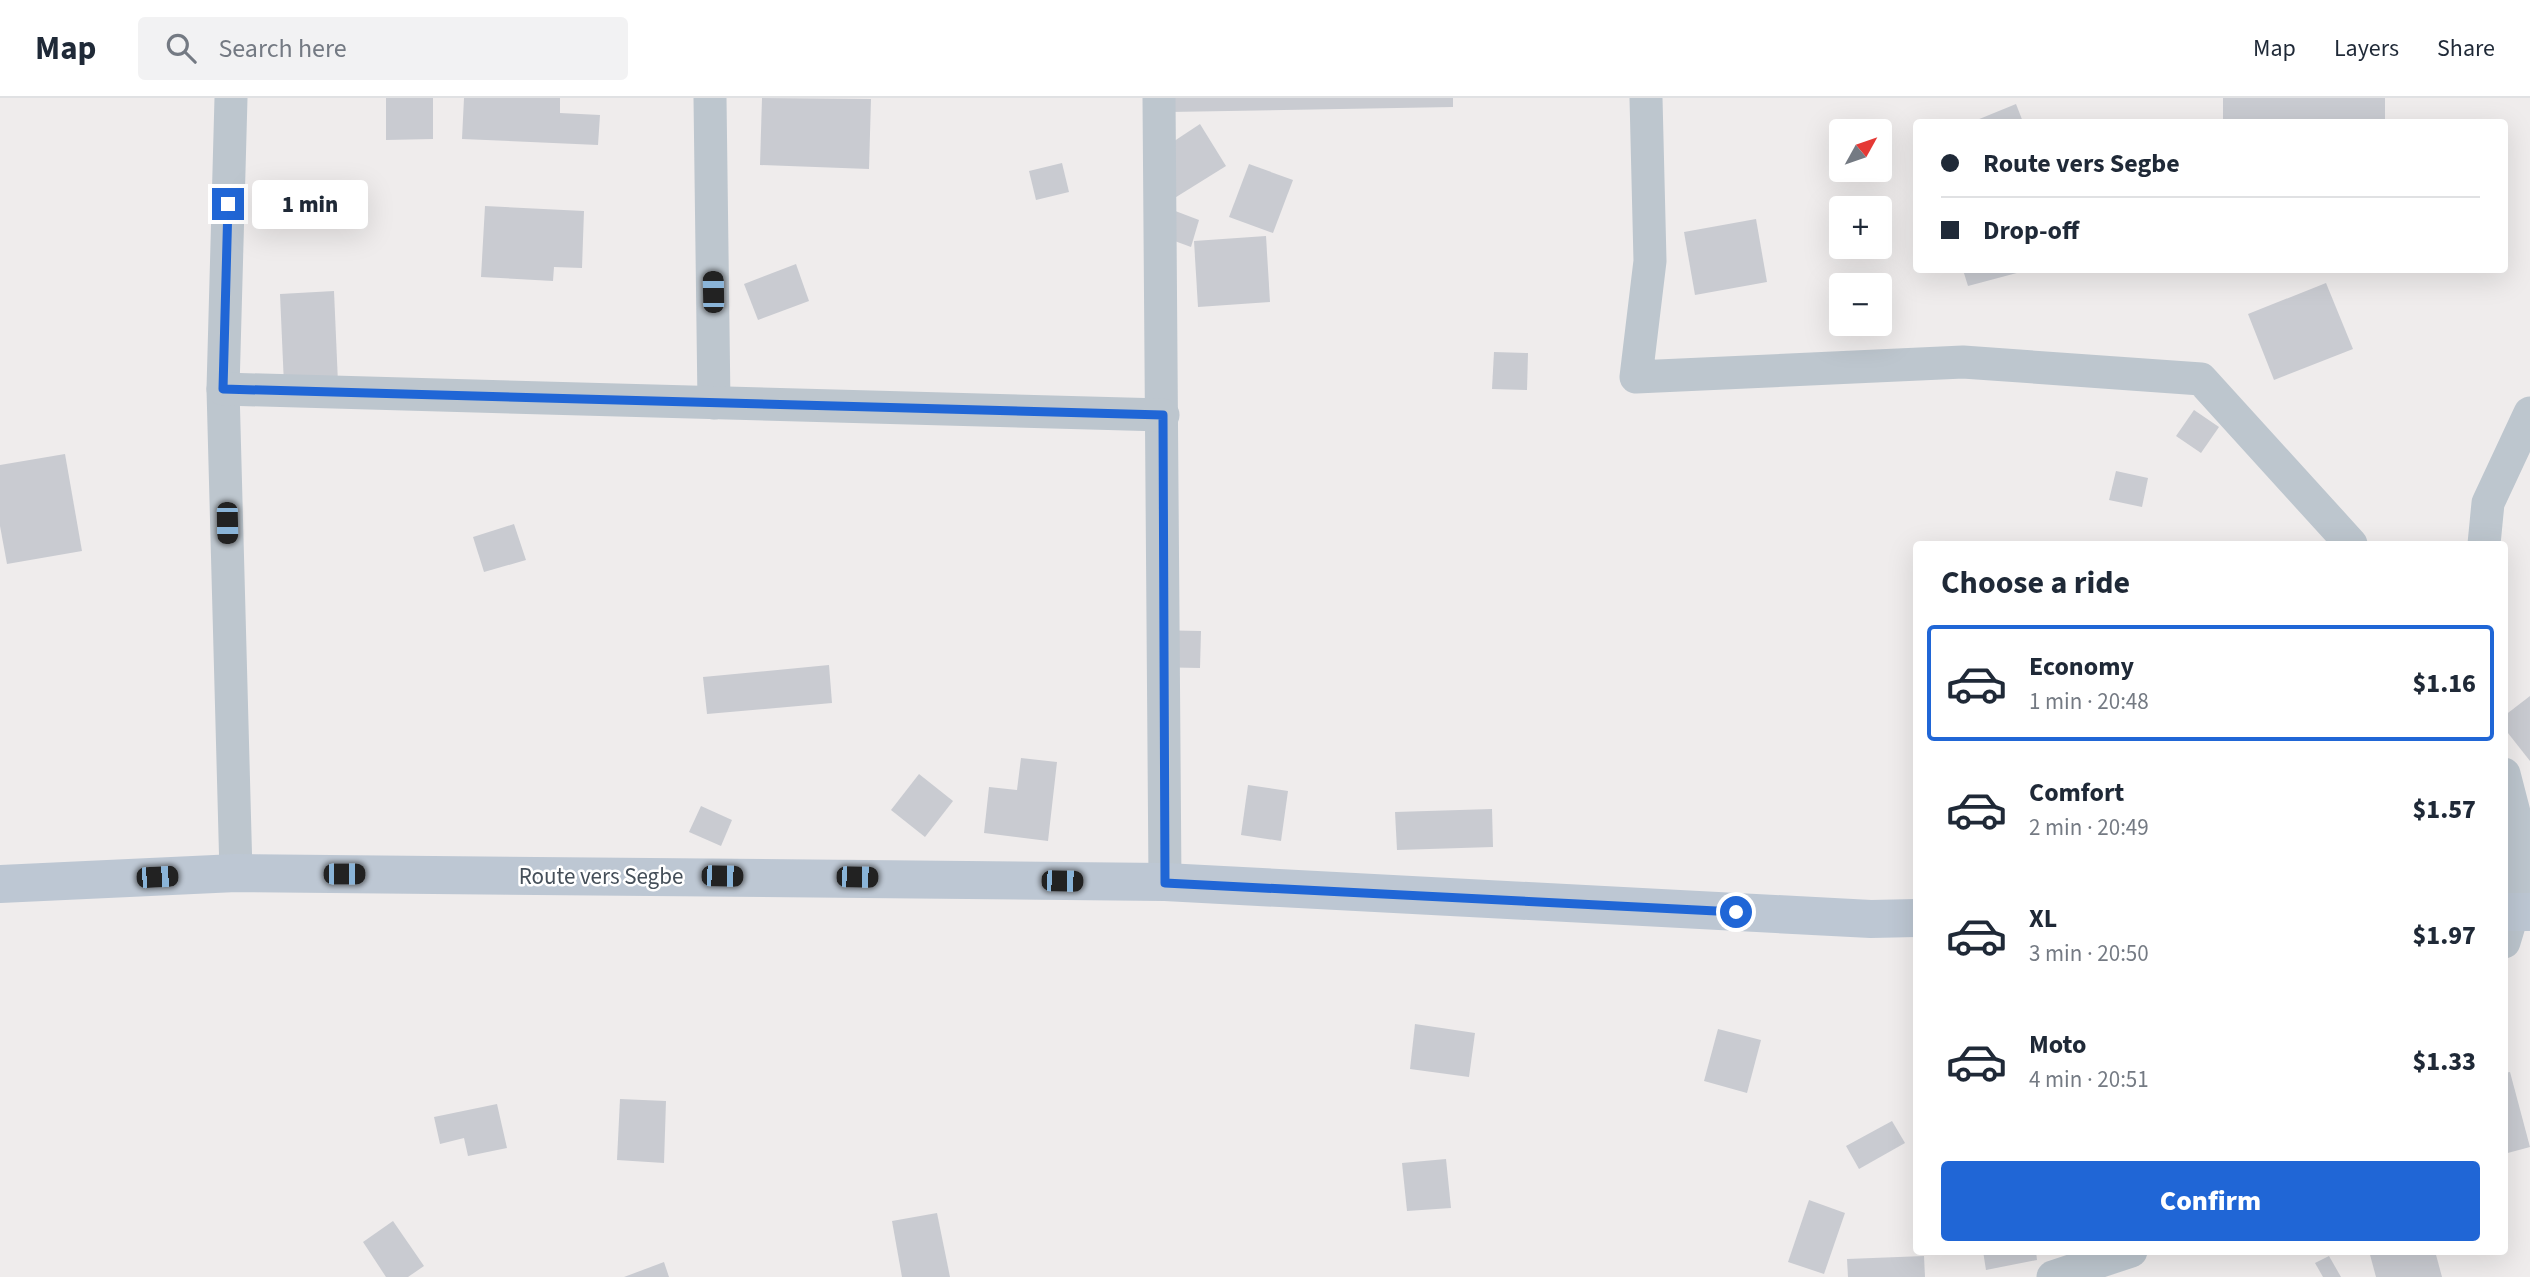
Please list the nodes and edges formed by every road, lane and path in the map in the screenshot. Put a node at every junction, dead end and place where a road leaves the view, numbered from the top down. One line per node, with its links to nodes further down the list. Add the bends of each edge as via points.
1 (231, 98): 5 (street)
2 (710, 98): 6 (street)
3 (1159, 98): 8 (street)
4 (1646, 98): 9 (street, via 1650,261 1636,377 1963,362 2201,379)
5 (223, 389): 6 (street); 12 (street)
6 (714, 403): 8 (street)
7 (2530, 414): 10 (street, via 2488,503)
8 (1163, 415): 13 (street)
9 (2348, 541)
10 (2484, 541)
11 (2508, 789): 16 (street, via 2517,824)
12 (236, 873): 13 (main road, Route vers Segbe); 14 (main road, Route vers Segbe)
13 (1165, 883): 15 (main road, Route vers Segbe)
14 (0, 884)
15 (1913, 918)
16 (2513, 919)
17 (2119, 1255): 18 (street)
18 (2053, 1277)

